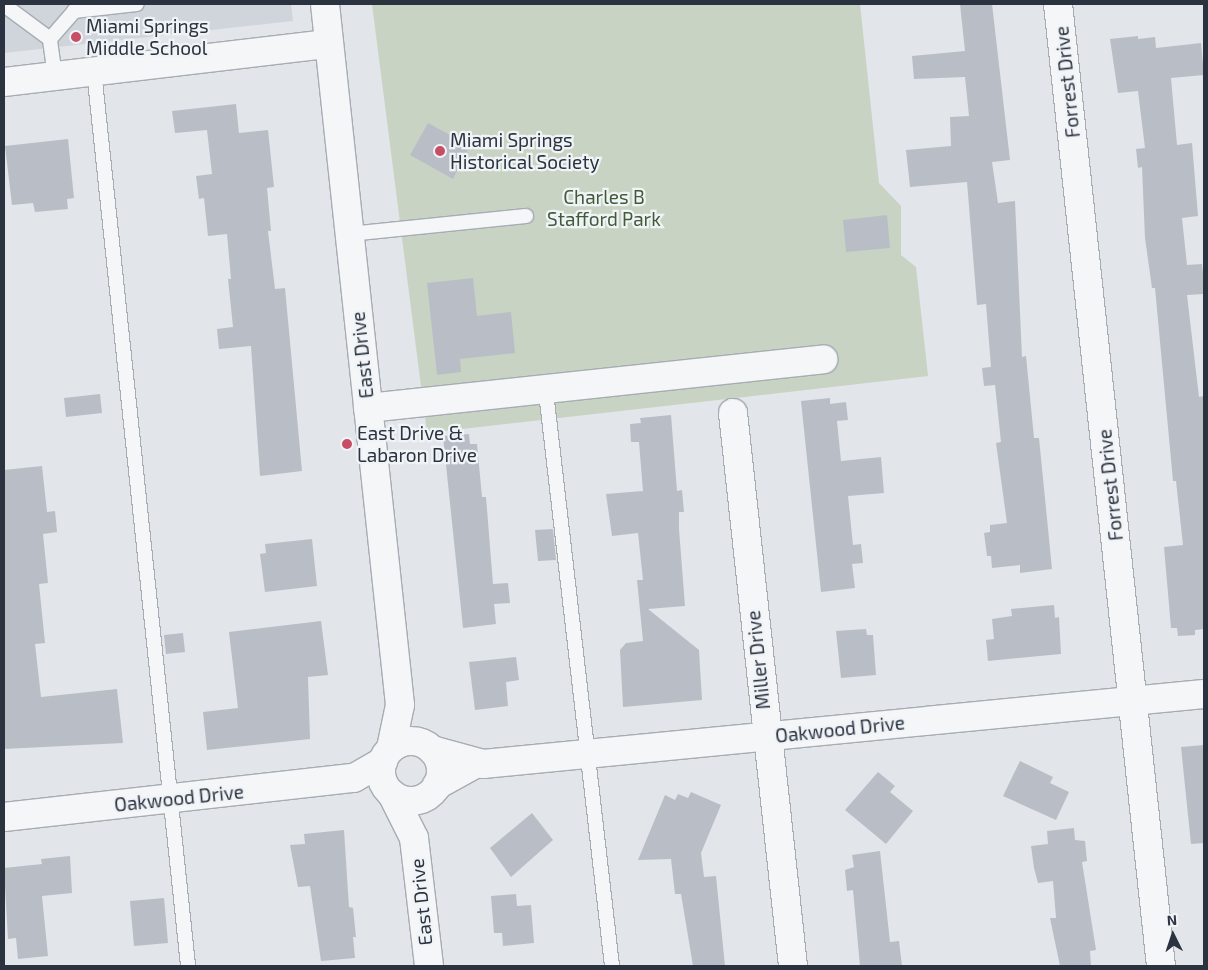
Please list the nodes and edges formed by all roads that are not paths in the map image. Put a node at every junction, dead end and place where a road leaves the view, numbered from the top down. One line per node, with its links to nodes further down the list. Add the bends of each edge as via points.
1 (137, 4): 5 (lane)
2 (325, 4): 7 (street, East Drive)
3 (1058, 4): 18 (street, Forrest Drive)
4 (4, 5): 6 (lane)
5 (76, 7): 6 (lane)
6 (50, 39): 9 (lane)
7 (329, 44): 8 (street); 12 (street, East Drive)
8 (94, 72): 9 (street); 28 (lane)
9 (55, 76): 10 (street)
10 (4, 82)
11 (526, 216): 12 (lane)
12 (349, 234): 15 (street, East Drive)
13 (823, 359): 14 (street)
14 (546, 392): 15 (street); 23 (lane)
15 (368, 408): 19 (street, East Drive)
16 (733, 413): 20 (street, Miller Drive)
17 (1204, 694): 18 (street, Oakwood Drive)
18 (1131, 701): 20 (street, Oakwood Drive); 35 (street, Forrest Drive)
19 (400, 706): 21 (street, East Drive); 22 (street, East Drive)
20 (766, 736): 23 (street, Oakwood Drive); 34 (street, Miller Drive)
21 (428, 747): 22 (street, via 407,741); 24 (street, Oakwood Drive); 26 (street, via 441,766)
22 (387, 755): 25 (street, Oakwood Drive); 27 (street, via 382,780)
23 (588, 755): 24 (street, Oakwood Drive); 33 (lane)
24 (475, 764): 26 (street, Oakwood Drive)
25 (354, 778): 27 (street, Oakwood Drive); 28 (street, Oakwood Drive)
26 (433, 790): 27 (street, via 410,801); 30 (street, East Drive)
27 (390, 792): 30 (street, East Drive)
28 (170, 799): 29 (street, Oakwood Drive); 31 (lane)
29 (4, 817)
30 (414, 838): 32 (street, East Drive)
31 (188, 966)
32 (429, 966)
33 (612, 966)
34 (793, 966)
35 (1161, 966)

